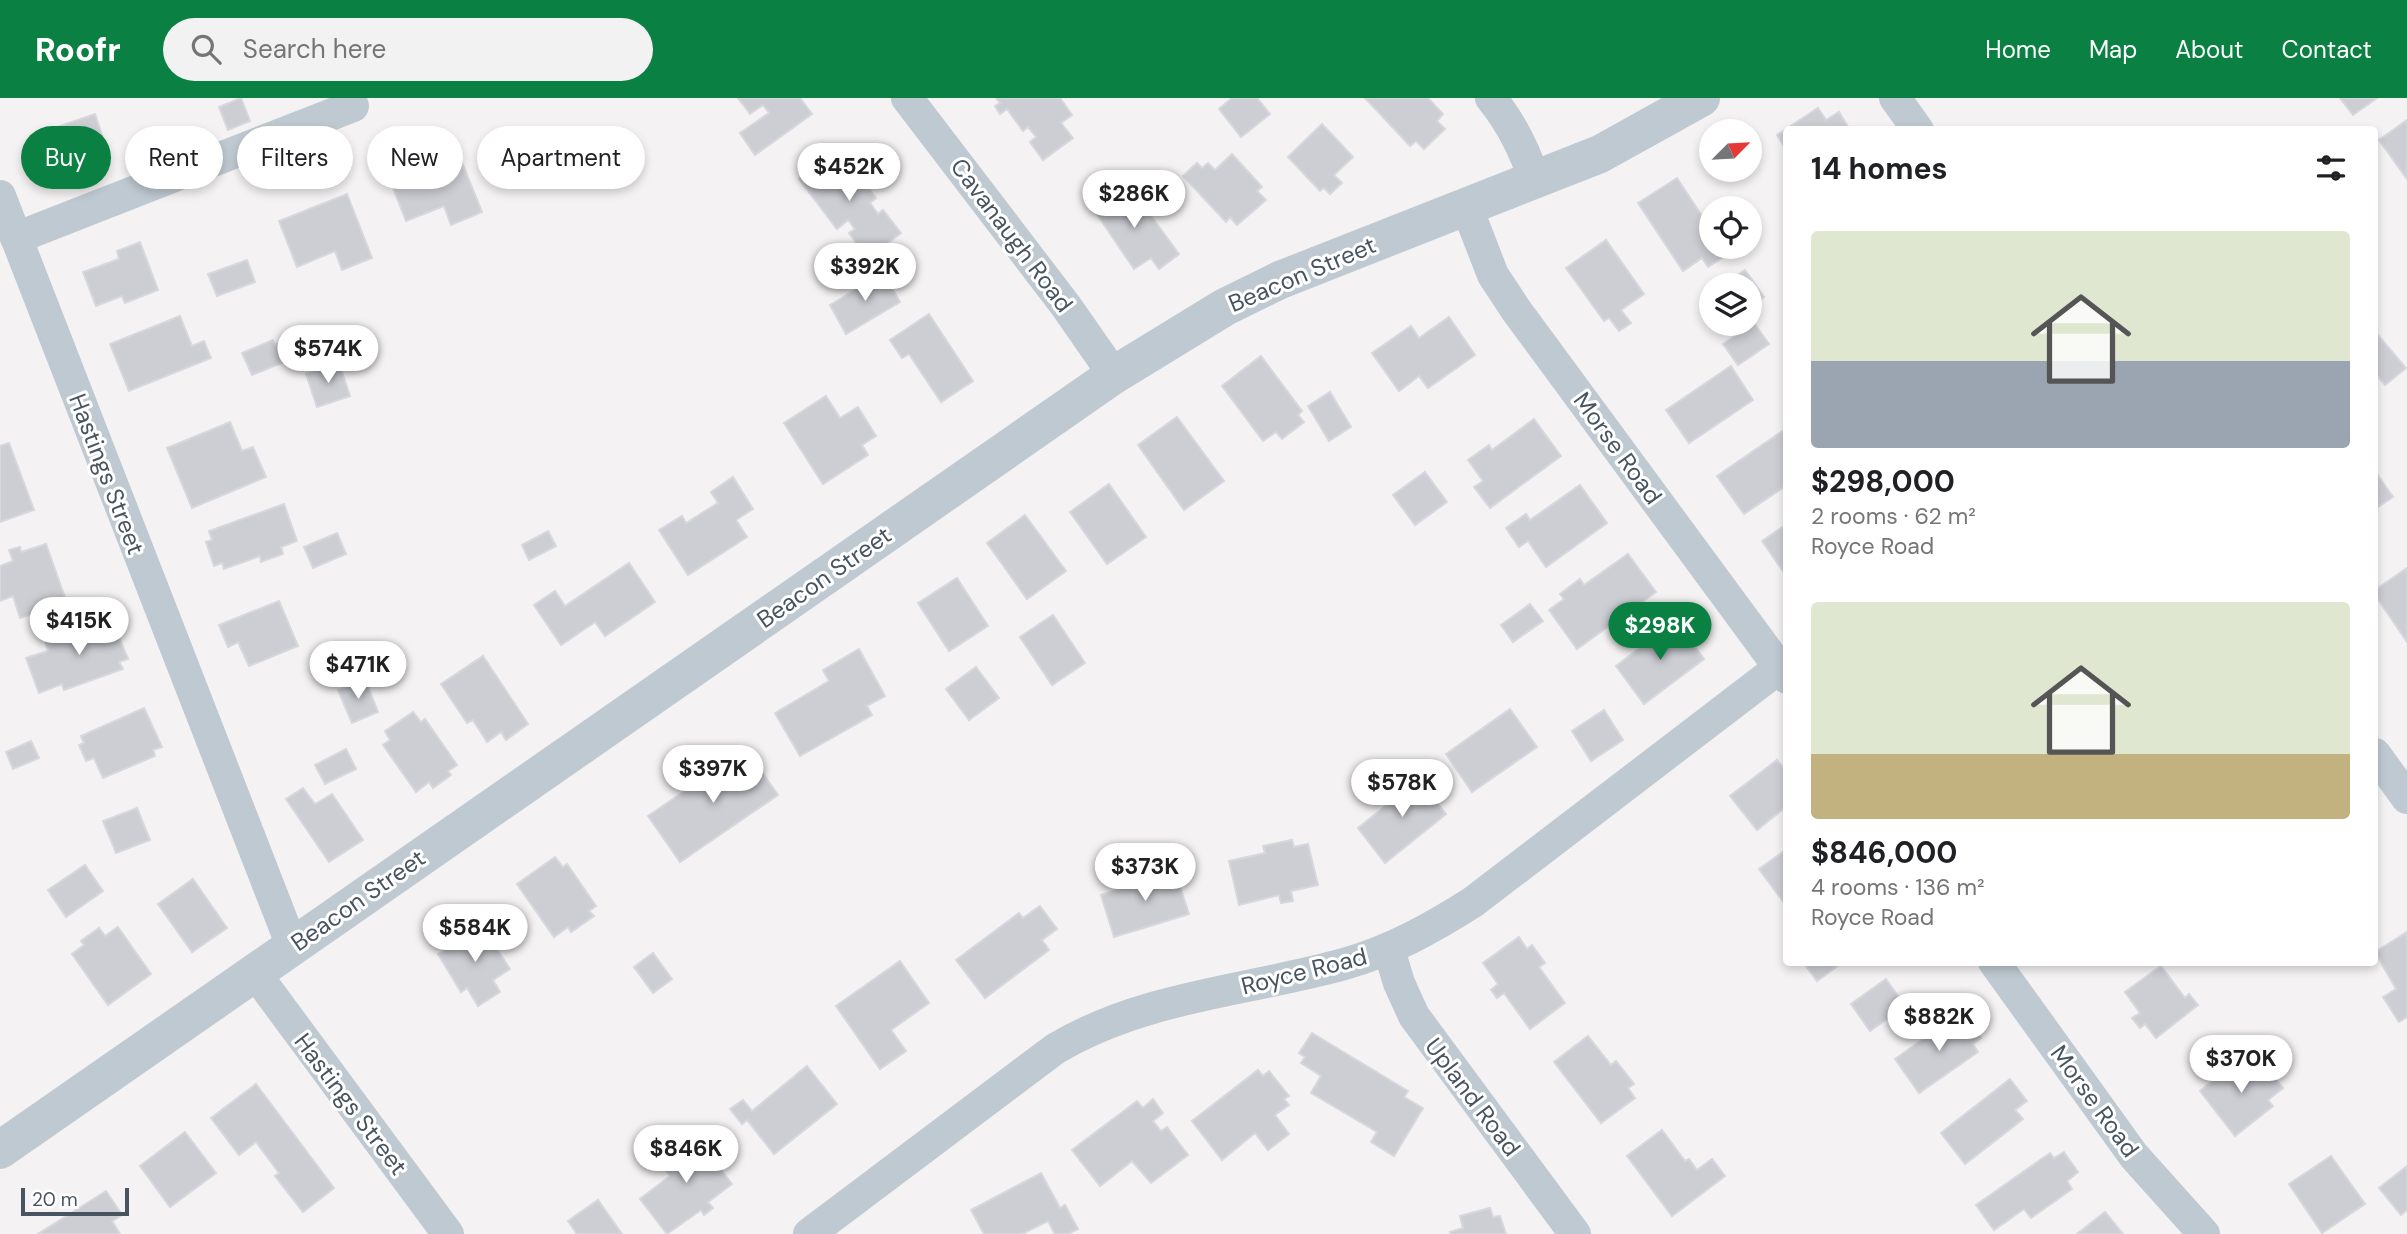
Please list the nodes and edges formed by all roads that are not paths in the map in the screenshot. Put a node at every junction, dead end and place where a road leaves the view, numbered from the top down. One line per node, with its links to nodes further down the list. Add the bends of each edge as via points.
1 (907, 98): 11 (street, Cavanaugh Road)
2 (1491, 98): 7 (street, via 1524,149)
3 (1701, 98): 7 (street, Beacon Street, via 1600,154)
4 (1895, 98): 6 (street)
5 (353, 106): 10 (street)
6 (1915, 126)
7 (1535, 182): 9 (street, Beacon Street)
8 (0, 196): 10 (street, Hastings Street)
9 (1467, 208): 11 (street, Beacon Street, via 1280,280 1225,307); 12 (street, Morse Road, via 1493,275 1516,310)
10 (16, 239): 15 (street, Hastings Street)
11 (1114, 375): 15 (street, Beacon Street)
12 (1783, 673): 16 (street, Royce Road, via 1473,902)
13 (2378, 758): 14 (street)
14 (2407, 798)
15 (292, 946): 18 (street, Beacon Street)
16 (1388, 950): 21 (street, Royce Road, via 1160,1005 1085,1031); 22 (street, Upland Road, via 1414,1016)
17 (1997, 966): 23 (street, Morse Road, via 2134,1156)
18 (255, 974): 19 (street, Beacon Street); 20 (street, Hastings Street)
19 (0, 1150)
20 (448, 1234)
21 (809, 1234)
22 (1576, 1234)
23 (2204, 1234)

